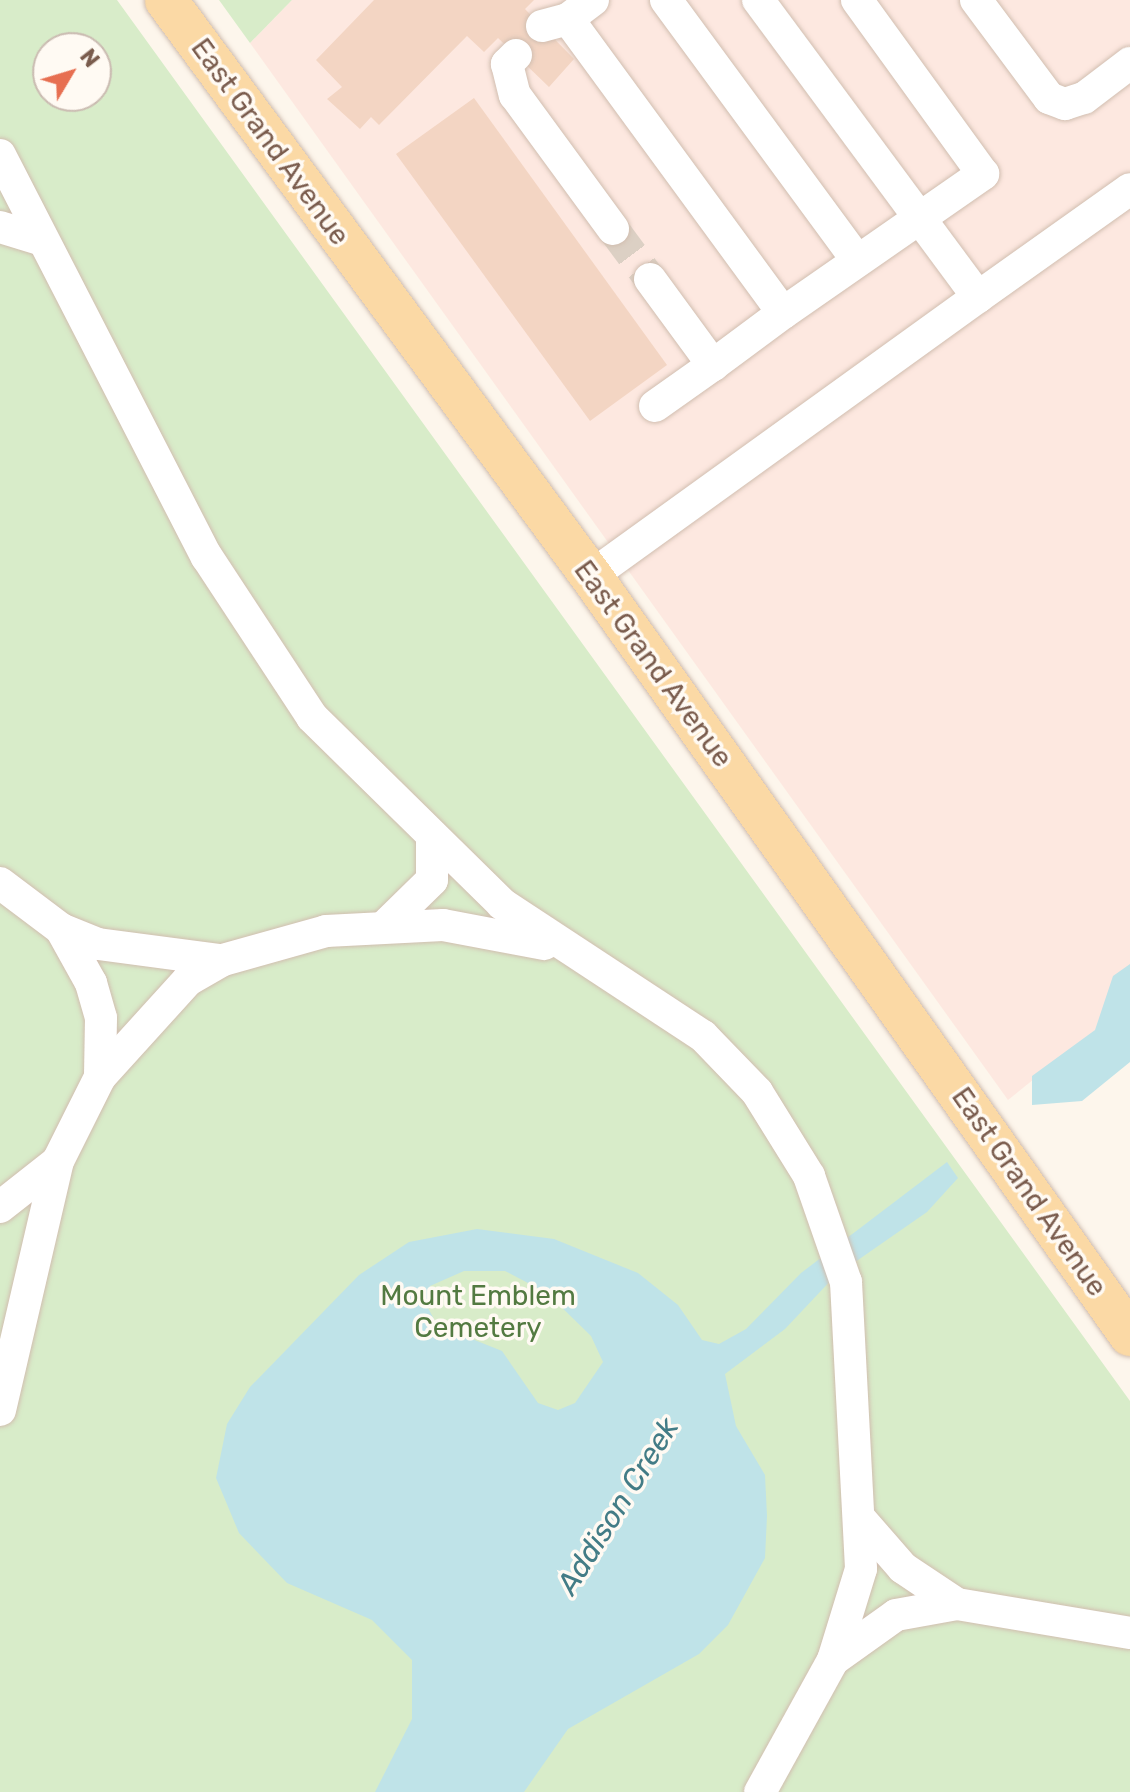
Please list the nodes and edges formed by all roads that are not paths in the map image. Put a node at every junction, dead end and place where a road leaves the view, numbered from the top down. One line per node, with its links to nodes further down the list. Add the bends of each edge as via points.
1 (166, 0): 21 (main road, East Grand Avenue)
2 (666, 0): 15 (lane)
3 (758, 0): 11 (lane)
4 (857, 0): 11 (lane, via 983,174)
5 (976, 0): 8 (lane, via 1049,98 1065,104 1084,98)
6 (568, 15): 18 (lane)
7 (516, 55): 13 (lane, via 507,64 515,95)
8 (1130, 63)
9 (0, 155): 14 (lane)
10 (1130, 189): 17 (lane)
11 (921, 218): 15 (lane); 17 (lane)
12 (0, 227): 14 (lane)
13 (613, 229)
14 (39, 239): 22 (lane, via 242,617 312,717)
15 (857, 260): 18 (lane)
16 (650, 279): 19 (lane)
17 (978, 297): 21 (lane)
18 (783, 313): 19 (lane)
19 (713, 365): 20 (lane)
20 (655, 406)
21 (591, 576): 31 (main road, East Grand Avenue)
22 (432, 842): 24 (lane, via 432,880); 26 (lane)
23 (0, 883): 25 (lane)
24 (386, 925): 26 (lane, via 498,931); 27 (lane, via 326,931)
25 (61, 929): 27 (lane, via 121,950); 28 (lane, via 82,962 101,1018)
26 (562, 949): 33 (lane, via 671,1012 732,1062 783,1130 828,1219 846,1282)
27 (223, 960): 28 (lane, via 188,980)
28 (100, 1077): 29 (lane)
29 (58, 1161): 30 (lane, via 25,1194); 32 (lane)
30 (0, 1207)
31 (1130, 1335)
32 (0, 1410)
33 (862, 1521): 34 (lane, via 903,1568); 36 (lane, via 861,1569)
34 (957, 1604): 35 (lane); 36 (lane, via 896,1615)
35 (1130, 1633)
36 (833, 1660): 37 (lane)
37 (760, 1792)

